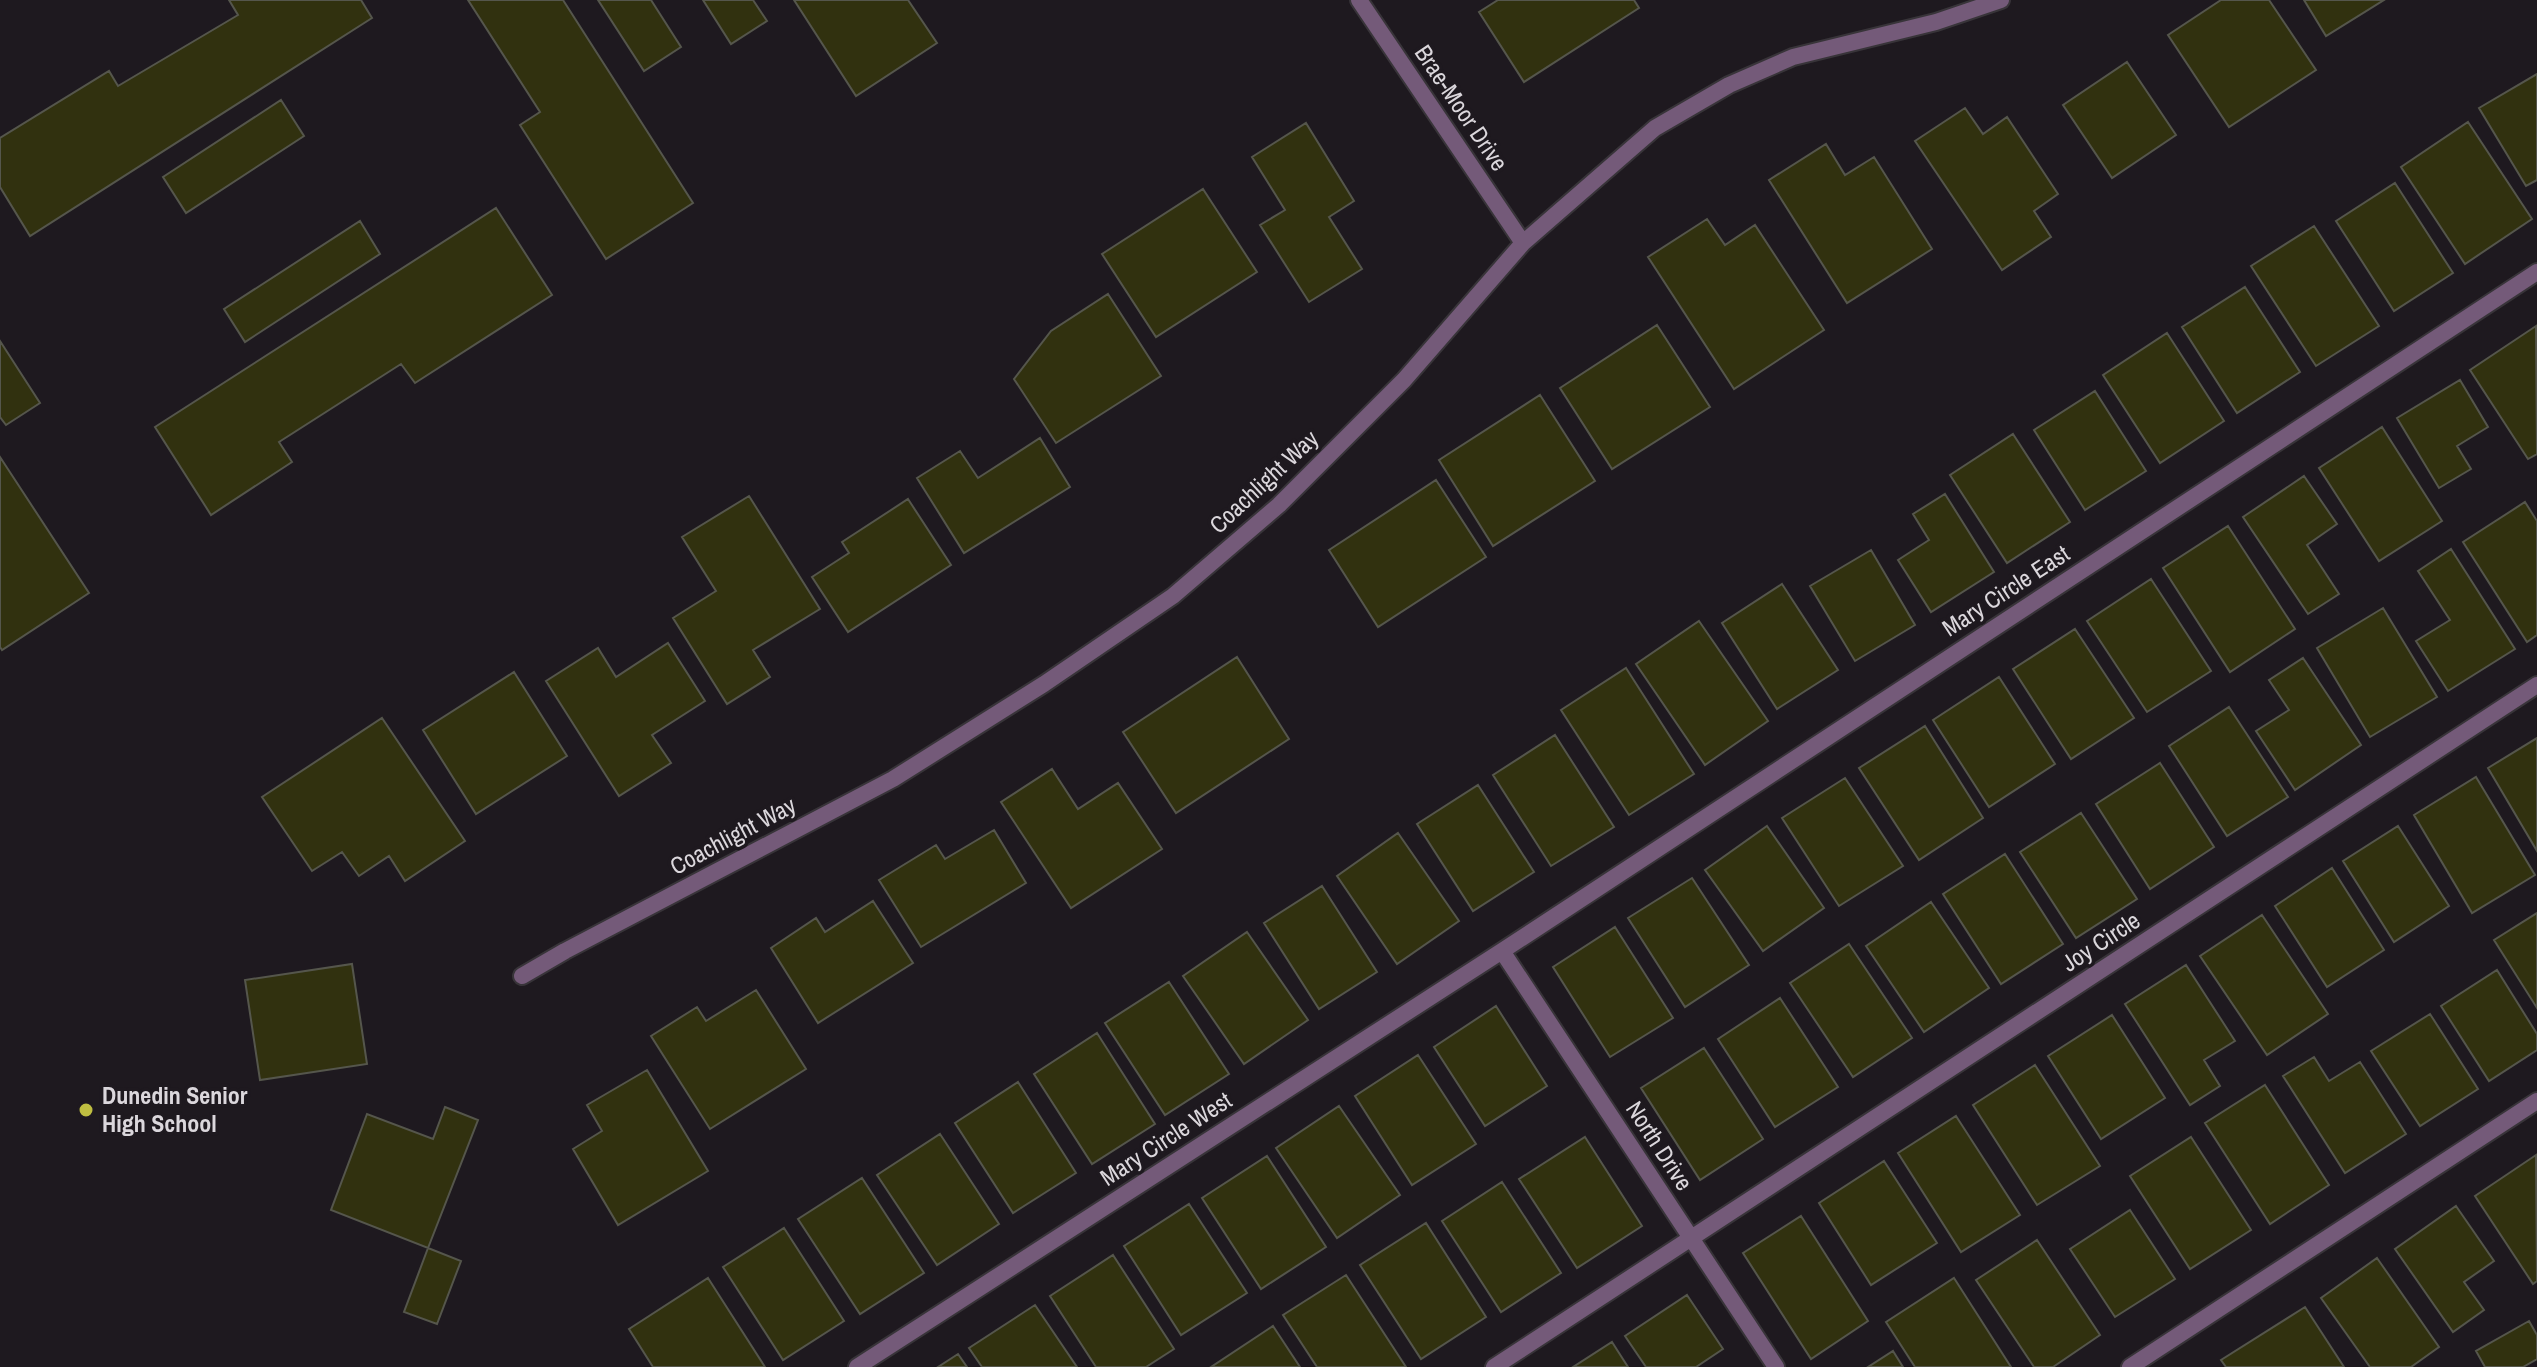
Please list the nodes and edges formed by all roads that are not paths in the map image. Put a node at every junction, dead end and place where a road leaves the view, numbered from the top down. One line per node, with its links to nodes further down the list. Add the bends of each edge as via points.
1 (1359, 0): 3 (street, Brae-Moor Drive)
2 (2001, 0): 3 (street, Coachlight Way, via 1936,22 1793,57 1729,85 1655,128)
3 (1523, 243): 7 (street, Coachlight Way, via 1404,380 1279,505 1173,596 893,779)
4 (2537, 272): 6 (street, Mary Circle East)
5 (2537, 685): 9 (street, Joy Circle)
6 (1502, 951): 9 (street, North Drive); 10 (street, Mary Circle West)
7 (522, 976)
8 (2537, 1101): 13 (street)
9 (1691, 1239): 11 (street); 12 (street, North Drive)
10 (857, 1367)
11 (1494, 1367)
12 (1776, 1367)
13 (2130, 1367)

